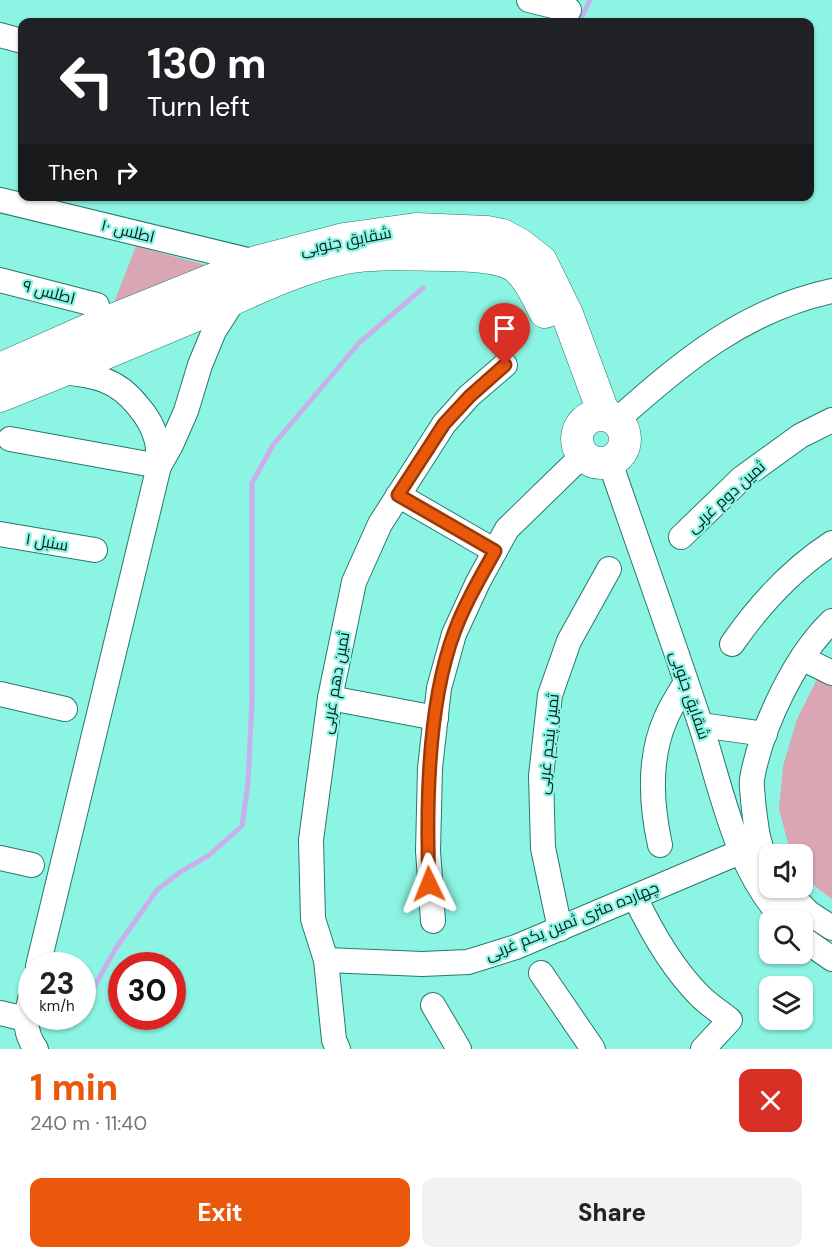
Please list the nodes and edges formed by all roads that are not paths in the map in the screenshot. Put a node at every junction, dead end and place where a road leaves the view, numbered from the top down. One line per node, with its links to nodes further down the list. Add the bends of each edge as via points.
1 (529, 0): 2 (street)
2 (569, 10)
3 (0, 35): 4 (street)
4 (18, 39)
5 (0, 200): 6 (street, اطلس ۱۰)
6 (256, 262): 12 (main road, شقایق جنوبی); 15 (main road, شقایق جنوبی, via 344,238 416,229 502,235 541,261 567,314)
7 (0, 280): 10 (street, اطلس ۹)
8 (832, 291): 15 (street, via 769,311 732,330)
9 (235, 298): 13 (main road, شقایق جنوبی); 15 (main road, شقایق جنوبی, via 321,264 348,258 463,255 508,263 517,268 537,295); 19 (street, via 214,331 186,411)
10 (97, 305)
11 (505, 365): 20 (street, ثمین دهم غربی, via 444,424)
12 (0, 369)
13 (60, 372): 14 (main road, شقایق جنوبی); 19 (street, via 108,380 128,393 146,416 156,438)
14 (0, 396)
15 (602, 418): 18 (main road, via 579,428 577,437 578,447); 18 (main road, via 624,430 625,442 621,453)
16 (832, 420): 22 (street, ثمین دوم غربی, via 800,436 742,478)
17 (10, 439): 19 (street)
18 (596, 459): 25 (street, via 507,530); 31 (street, شقایق جنوبی)
19 (159, 466): 50 (street)
20 (398, 495): 25 (street); 33 (street, ثمین دهم غربی, via 354,582)
21 (0, 534): 24 (street, سنبل ۱)
22 (681, 537)
23 (832, 543): 28 (street, via 780,586)
24 (95, 550)
25 (495, 551): 35 (street, via 454,634 439,688)
26 (609, 569): 48 (street, ثمین پنجم غربی, via 569,641 550,696 541,776 543,848)
27 (832, 621): 29 (street)
28 (732, 644)
29 (802, 658): 30 (street); 37 (street, via 780,695)
30 (832, 673)
31 (686, 682): 36 (street, شقایق جنوبی); 39 (street, via 665,719 654,757 653,792)
32 (0, 694): 34 (street)
33 (330, 698): 35 (street); 52 (street, ثمین دهم غربی, via 311,840 314,918)
34 (66, 709)
35 (436, 718): 46 (street, via 428,850)
36 (701, 725): 37 (street); 40 (street, شقایق جنوبی)
37 (765, 734): 38 (street, via 751,780)
38 (759, 844)
39 (660, 845)
40 (740, 852): 43 (street, چهارده متری ثمین یکم غربی); 45 (street, شقایق جنوبی)
41 (0, 858): 42 (street)
42 (32, 865)
43 (635, 897): 48 (street, چهارده متری ثمین یکم غربی); 62 (street, via 674,965 700,997 730,1020)
44 (794, 898): 47 (street)
45 (775, 910)
46 (433, 921)
47 (832, 928)
48 (560, 929): 52 (street, چهارده متری ثمین یکم غربی, via 468,962)
49 (813, 946): 51 (street)
50 (41, 952)
51 (832, 959)
52 (326, 960): 59 (street, ثمین دهم غربی)
53 (541, 973): 61 (street)
54 (433, 1005): 60 (street)
55 (0, 1013): 56 (street)
56 (18, 1017)
57 (27, 1030): 58 (street)
58 (36, 1049)
59 (338, 1049)
60 (459, 1049)
61 (593, 1049)
62 (703, 1049)

